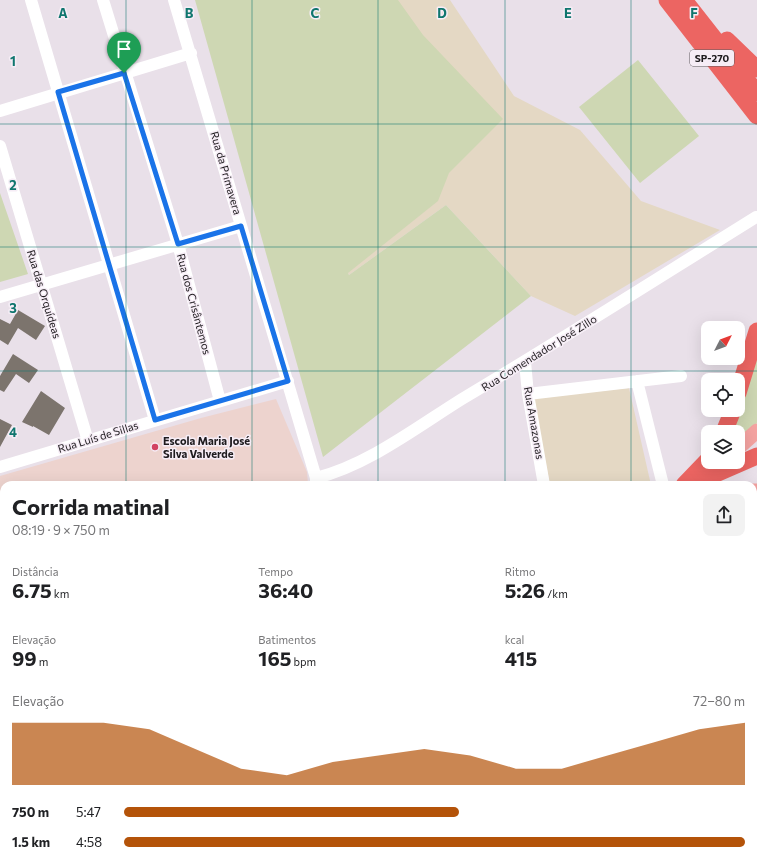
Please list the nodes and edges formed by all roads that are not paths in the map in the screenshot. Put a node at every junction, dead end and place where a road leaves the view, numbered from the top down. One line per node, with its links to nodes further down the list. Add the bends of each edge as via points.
1 (31, 0): 10 (street)
2 (103, 0): 9 (street, Rua dos Crisântemos)
3 (174, 0): 7 (street, Rua da Primavera)
4 (667, 0): 13 (highway, SP-270)
5 (684, 0): 11 (highway, SP-270)
6 (689, 0): 8 (highway)
7 (191, 53): 9 (street); 16 (street, Rua da Primavera)
8 (757, 69)
9 (124, 73): 10 (street); 17 (street, Rua dos Crisântemos)
10 (58, 92): 12 (street); 18 (street)
11 (757, 92)
12 (0, 111)
13 (757, 116)
14 (0, 146): 19 (street, Rua das Orquídeas)
15 (756, 217): 22 (street, Rua Comendador José Zillo)
16 (241, 226): 17 (street); 25 (street, Rua da Primavera)
17 (178, 244): 18 (street); 28 (street, Rua dos Crisântemos)
18 (110, 264): 19 (street); 29 (street)
19 (41, 286): 20 (street); 31 (street, Rua das Orquídeas)
20 (0, 297)
21 (757, 331): 23 (highway)
22 (525, 362): 27 (street, Rua Amazonas); 38 (street, Rua Comendador José Zillo, via 370,456)
23 (744, 373)
24 (681, 376): 26 (street)
25 (288, 381): 28 (street, Rua Luís de Sillas); 37 (street, Rua da Primavera)
26 (637, 382): 27 (street); 40 (street)
27 (528, 394): 39 (street, Rua Amazonas)
28 (220, 401): 29 (street, Rua Luís de Sillas)
29 (155, 420): 31 (street, Rua Luís de Sillas)
30 (757, 431): 32 (main road)
31 (88, 441): 34 (street, Rua Luís de Sillas)
32 (745, 442)
33 (757, 456): 43 (highway)
34 (0, 467)
35 (701, 467): 41 (highway)
36 (714, 469): 42 (main road)
37 (315, 481)
38 (320, 481)
39 (543, 481)
40 (662, 481)
41 (688, 481)
42 (698, 481)
43 (699, 481)

